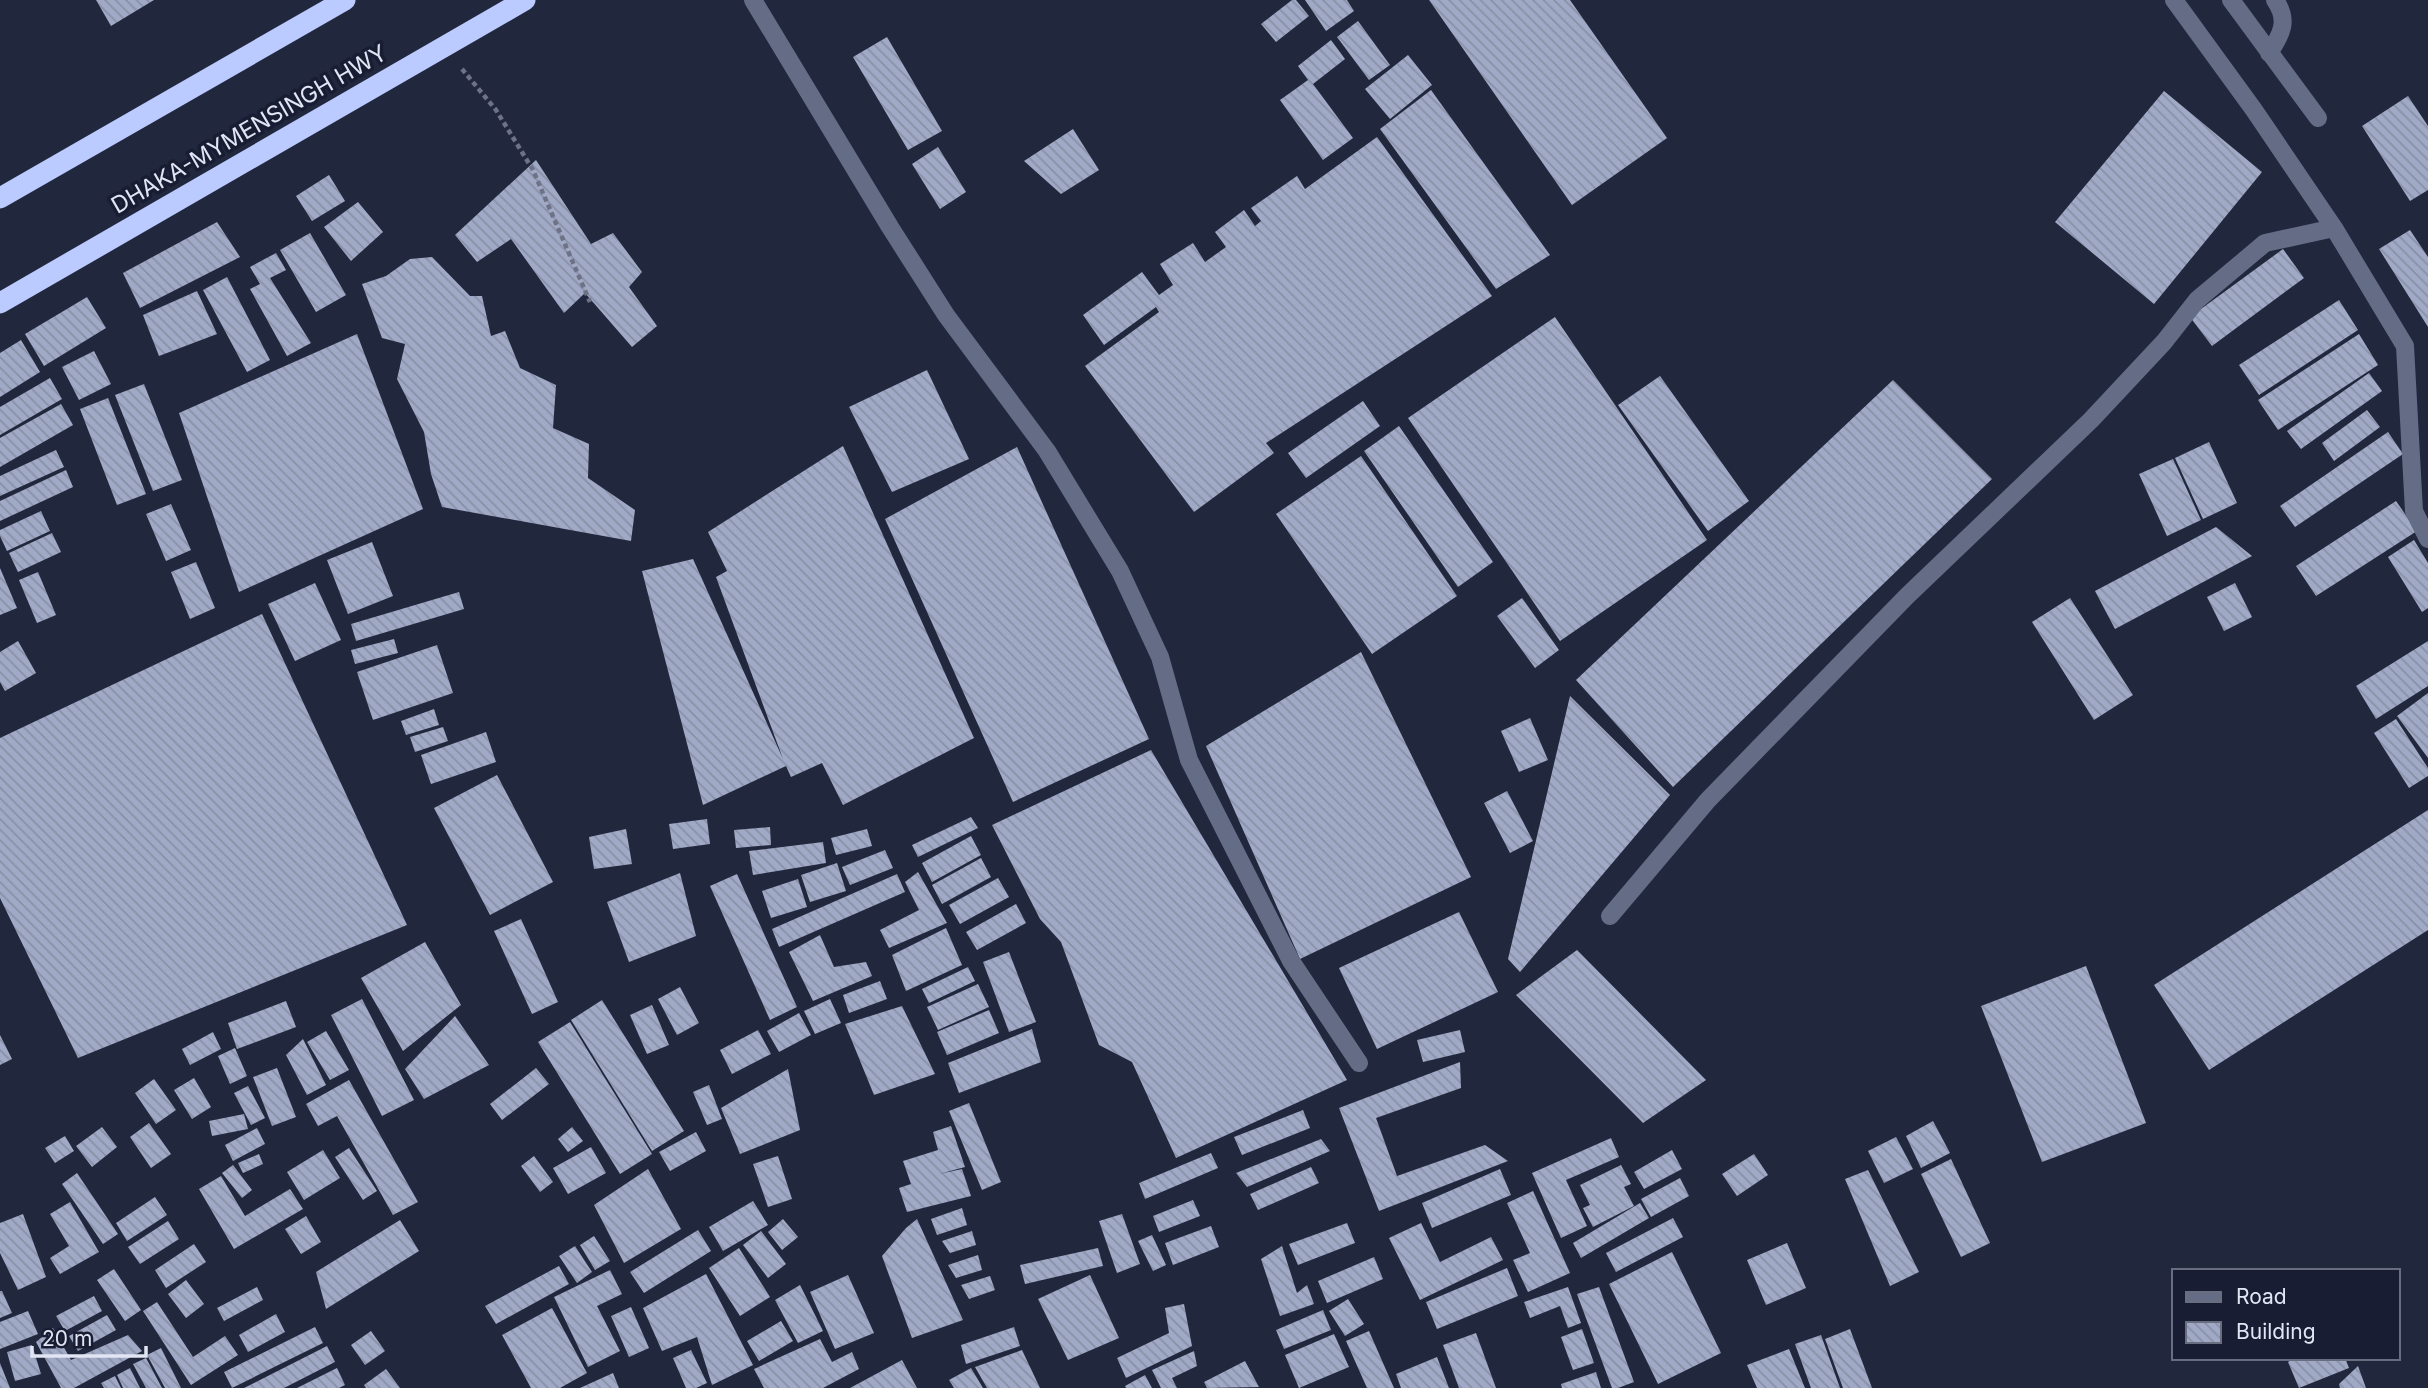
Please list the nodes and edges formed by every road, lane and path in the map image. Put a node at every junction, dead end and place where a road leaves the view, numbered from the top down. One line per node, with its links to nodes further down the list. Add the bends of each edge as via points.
1 (345, 0): 10 (highway)
2 (525, 0): 7 (highway, DHAKA-MYMENSINGH HWY)
3 (753, 0): 16 (street, via 946,315 1047,451 1120,571 1160,657 1189,760 1292,961)
4 (2174, 0): 11 (street)
5 (2231, 0): 8 (street)
6 (2275, 0): 8 (street, via 2283,11 2283,25)
7 (444, 47): 12 (path, via 496,110 533,170); 13 (highway, DHAKA-MYMENSINGH HWY)
8 (2269, 52): 9 (street)
9 (2318, 118)
10 (0, 198)
11 (2334, 229): 14 (street, via 2405,346 2414,511); 15 (street, via 2265,243 2197,300 2091,420 1907,596 1708,800)
12 (590, 302)
13 (0, 303)
14 (2428, 539)
15 (1610, 916)
16 (1359, 1063)

